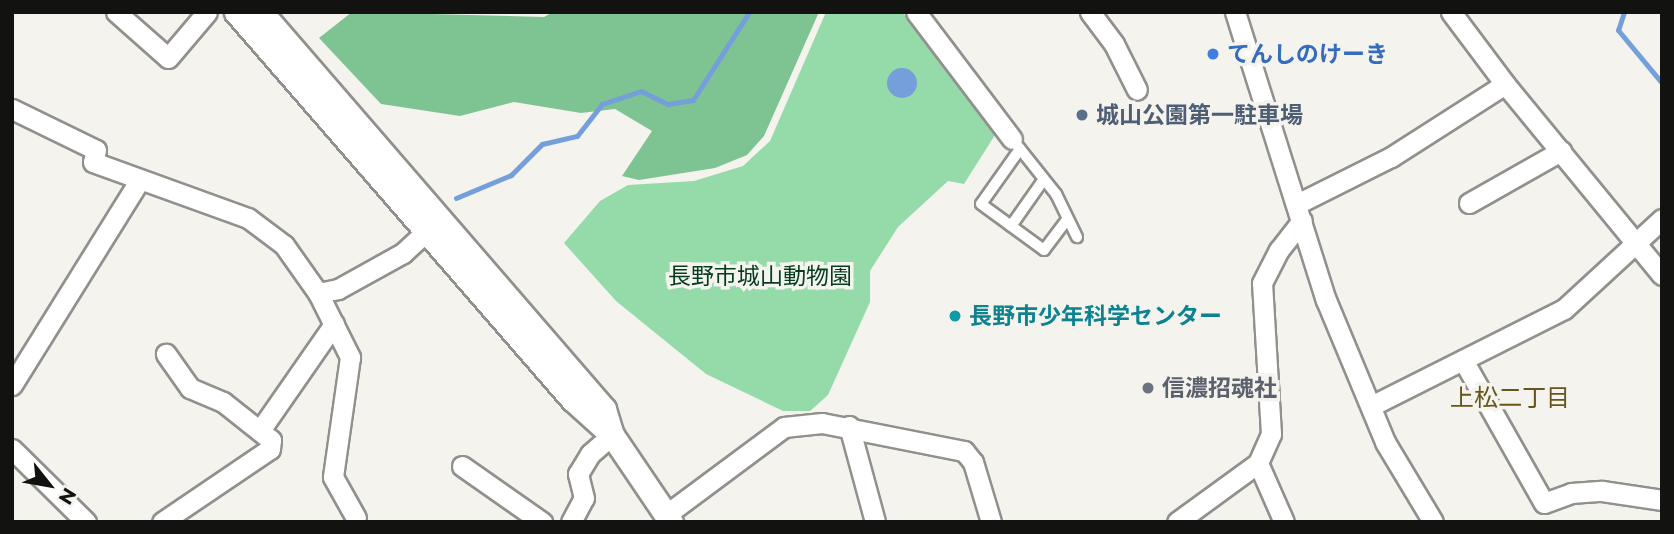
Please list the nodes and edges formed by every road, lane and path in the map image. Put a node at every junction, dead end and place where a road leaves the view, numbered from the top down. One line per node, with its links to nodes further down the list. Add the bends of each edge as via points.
1 (116, 12): 2 (street, via 168,58)
2 (207, 12)
3 (236, 12): 21 (street)
4 (261, 12): 33 (street, via 604,409)
5 (1090, 12): 10 (street, via 1114,44)
6 (1235, 12): 17 (street)
7 (1451, 12): 9 (street)
8 (918, 13): 12 (street)
9 (1505, 84): 13 (street); 17 (street)
10 (1137, 90)
11 (12, 109): 15 (street, via 96,150 93,162)
12 (1016, 144): 14 (lane); 20 (lane, via 981,204)
13 (1560, 151): 16 (street); 23 (street)
14 (1044, 179): 19 (lane); 20 (lane)
15 (139, 181): 25 (street, via 184,192 248,218 284,245); 29 (street)
16 (1469, 203)
17 (1301, 212): 30 (street, via 1326,299); 35 (street, via 1262,284 1272,405 1271,435)
18 (1662, 219): 23 (street)
19 (1068, 220): 20 (lane, via 1044,250); 22 (lane)
20 (1011, 226)
21 (427, 231): 25 (street, via 403,253 338,289); 33 (street, via 572,399)
22 (1077, 237)
23 (1637, 244): 24 (street); 28 (street, via 1564,309)
24 (1662, 275)
25 (318, 293): 26 (street)
26 (334, 324): 32 (street); 38 (street, via 350,357 332,477)
27 (166, 354): 32 (street, via 190,388 223,402)
28 (1463, 360): 30 (street); 37 (street, via 1544,503 1571,493 1602,491)
29 (12, 384)
30 (1371, 406): 48 (street, via 1385,442)
31 (849, 426): 39 (street, via 785,427); 45 (street); 46 (street, via 964,451 973,462)
32 (261, 429): 42 (street, via 271,440 270,449)
33 (612, 436): 39 (street); 44 (street, via 590,454 578,474 584,498)
34 (12, 449): 41 (street)
35 (1258, 463): 40 (street); 47 (street)
36 (462, 466): 43 (street)
37 (1662, 500)
38 (356, 518)
39 (669, 518)
40 (1180, 521)
41 (86, 522)
42 (162, 522)
43 (542, 522)
44 (571, 522)
45 (875, 522)
46 (991, 522)
47 (1283, 522)
48 (1433, 522)

